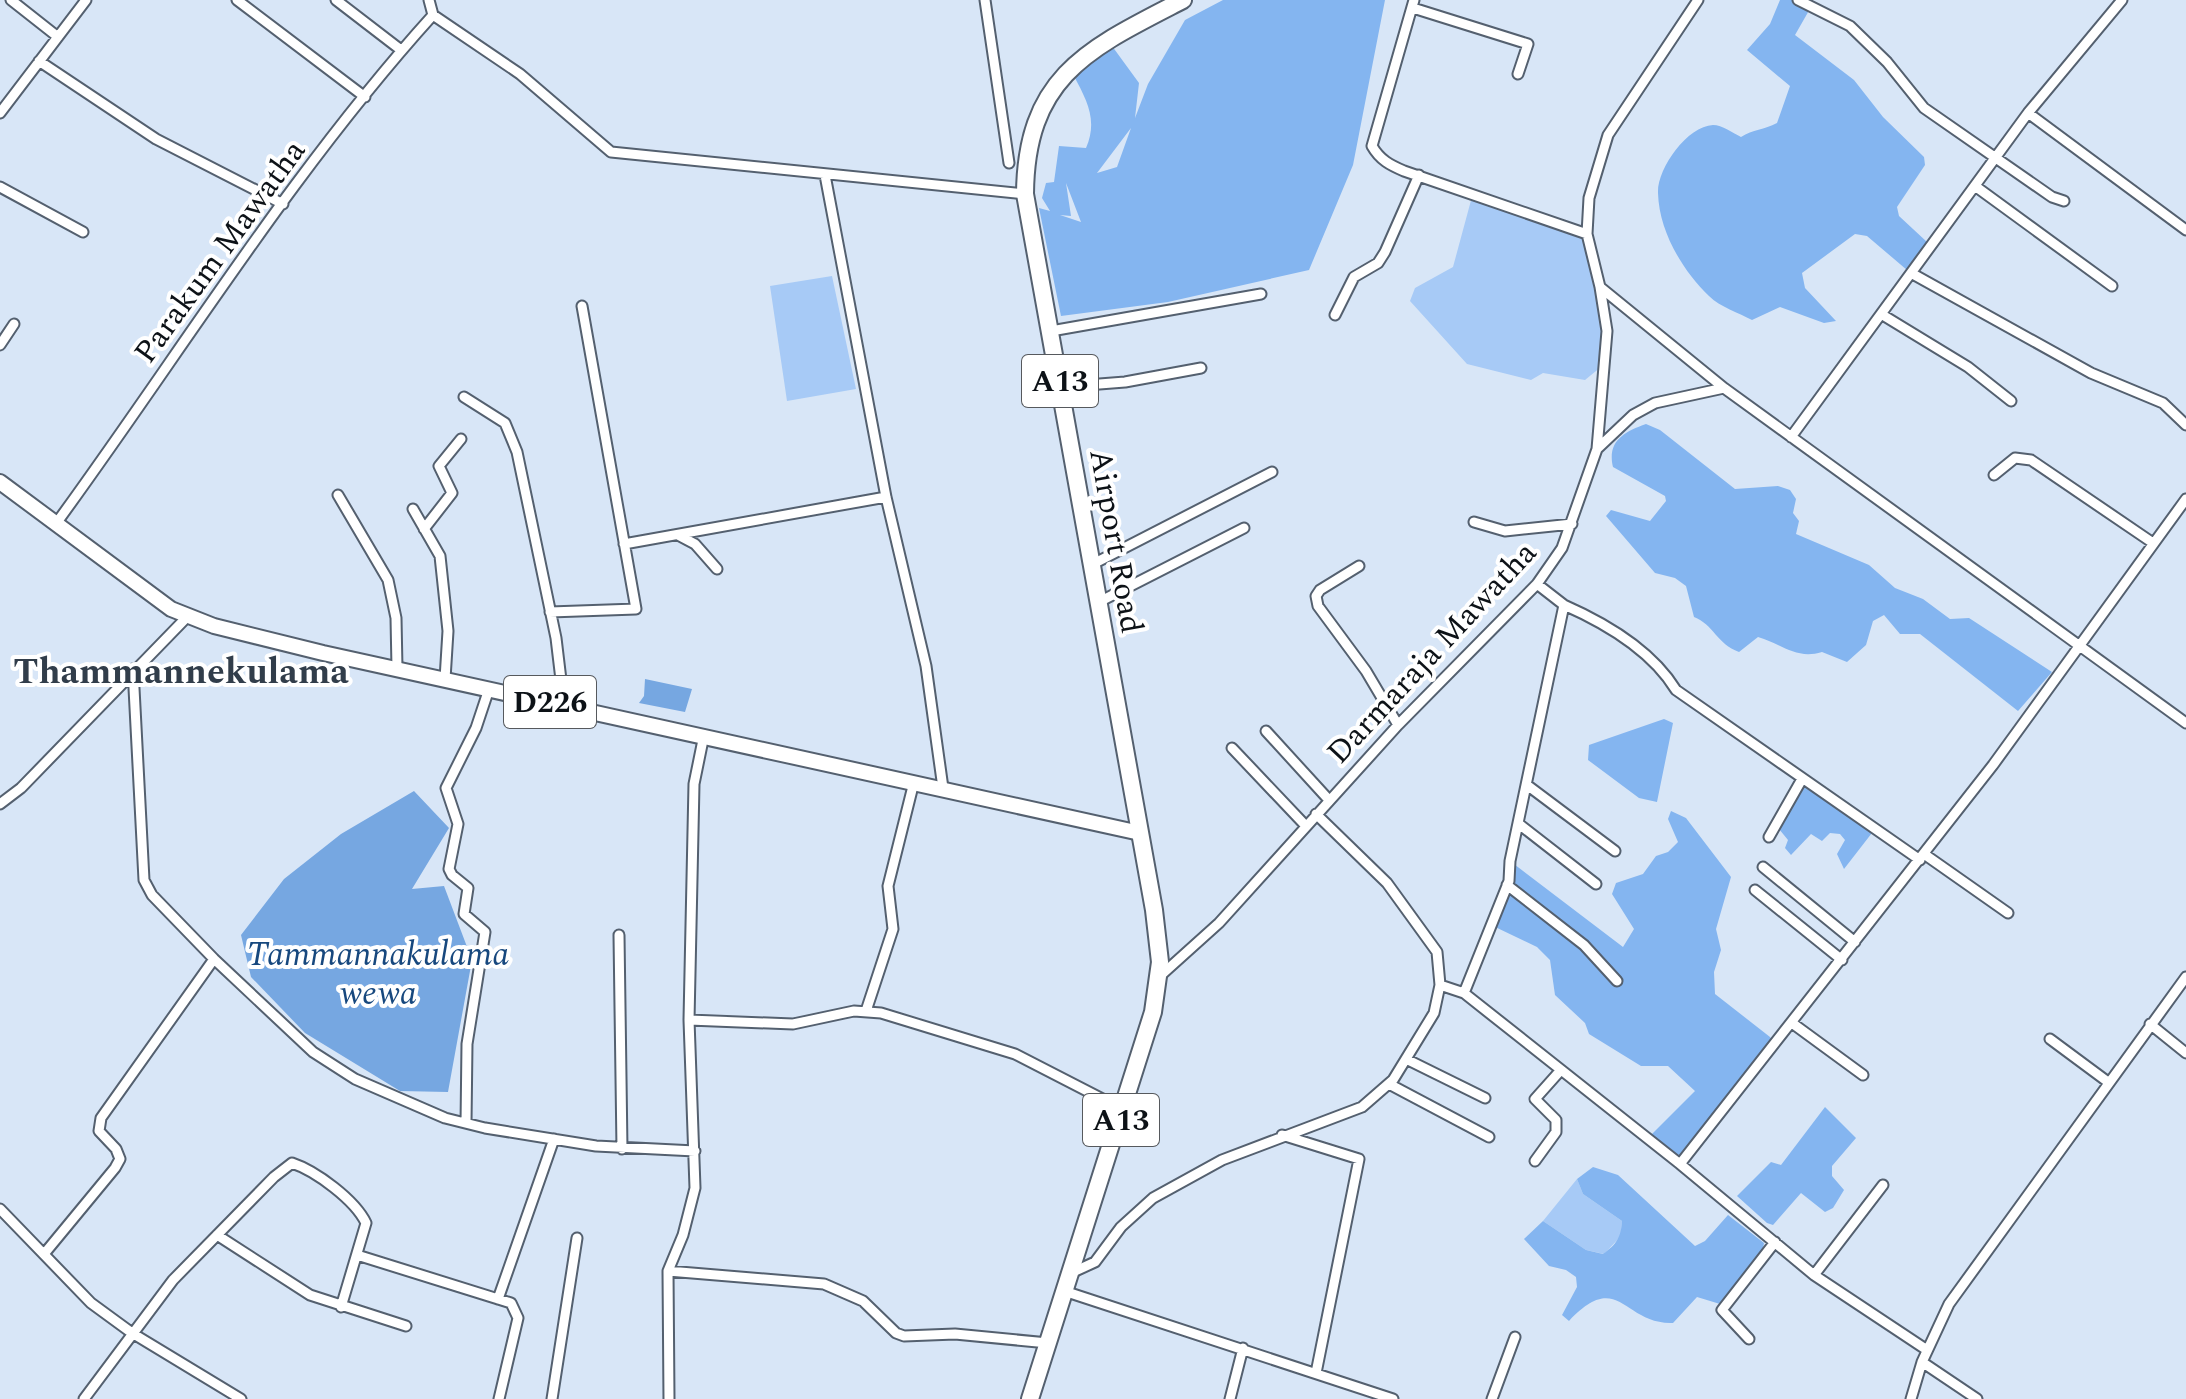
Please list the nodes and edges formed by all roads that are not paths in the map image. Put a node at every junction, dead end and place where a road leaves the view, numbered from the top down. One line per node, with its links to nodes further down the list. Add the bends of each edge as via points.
1 (11, 0): 13 (street)
2 (86, 0): 13 (street)
3 (237, 0): 17 (street)
4 (336, 0): 14 (street)
5 (429, 0): 12 (street)
6 (985, 0): 21 (street)
7 (1183, 0): 26 (highway, Airport Road / A13, via 1106,40 1058,82 1035,126)
8 (1698, 0): 31 (street, via 1608,135 1589,198)
9 (1798, 0): 20 (street, via 1850,26 1924,108)
10 (2122, 0): 19 (street)
11 (1413, 4): 16 (street, via 1528,44); 23 (street, via 1372,146 1388,164)
12 (433, 15): 14 (street, Parakum Mawatha); 22 (street, via 520,74 611,152)
13 (58, 37): 15 (street)
14 (401, 50): 17 (street, Parakum Mawatha)
15 (39, 61): 18 (street); 28 (street, via 156,139)
16 (1518, 74)
17 (365, 97): 28 (street, Parakum Mawatha)
18 (0, 113)
19 (2028, 113): 20 (street); 29 (street)
20 (1996, 157): 24 (street); 27 (street)
21 (1009, 163)
22 (825, 175): 26 (street); 55 (street)
23 (1419, 175): 31 (street); 38 (street, via 1385,252 1378,263 1354,277)
24 (1975, 186): 32 (street); 33 (street)
25 (0, 187): 30 (street)
26 (1025, 194): 40 (highway, Airport Road / A13)
27 (2064, 201)
28 (283, 204): 60 (street, Parakum Mawatha)
29 (2186, 230)
30 (83, 232)
31 (1587, 234): 34 (street)
32 (1911, 273): 37 (street); 47 (street, via 2091,373 2163,403)
33 (2112, 286)
34 (1600, 287): 44 (street); 50 (street, via 1607,362)
35 (1261, 294): 40 (street)
36 (582, 306): 65 (street)
37 (1881, 314): 46 (street, via 1968,367); 48 (street)
38 (1335, 315)
39 (14, 324): 41 (street)
40 (1051, 331): 43 (highway, Airport Road / A13)
41 (0, 345)
42 (1201, 368): 43 (street)
43 (1061, 387): 66 (highway, Airport Road / A13)
44 (1724, 388): 48 (street); 50 (street, Darmaraja Mawatha, via 1655,403 1633,415)
45 (464, 397): 72 (street, via 505,423 517,452)
46 (2011, 401)
47 (2186, 425)
48 (1791, 437): 74 (street)
49 (461, 439): 62 (street, via 439,466 452,493)
50 (1597, 449): 59 (street, Darmaraja Mawatha)
51 (1272, 472): 66 (street)
52 (1994, 475): 64 (street, via 2015,458 2031,460)
53 (0, 482): 60 (main road, D226)
54 (338, 495): 75 (street, via 388,580 396,618)
55 (886, 497): 63 (street); 88 (street, via 926,666)
56 (2186, 499): 64 (street)
57 (413, 509): 62 (street)
58 (1474, 522): 59 (street, via 1505,531)
59 (1572, 524): 69 (street, Darmaraja Mawatha)
60 (55, 525): 73 (main road, D226)
61 (1244, 528): 70 (street)
62 (424, 529): 77 (street, via 440,556 448,631)
63 (677, 534): 65 (street); 68 (street, via 695,544)
64 (2153, 543): 74 (street)
65 (624, 544): 72 (street, via 636,609)
66 (1093, 564): 70 (highway, Airport Road / A13)
67 (1359, 566): 81 (street, via 1320,590 1318,606)
68 (717, 569)
69 (1537, 584): 71 (street); 81 (street, Darmaraja Mawatha)
70 (1099, 602): 94 (highway, Airport Road / A13)
71 (1564, 605): 85 (street, via 1599,620 1667,676 1676,690); 87 (street)
72 (550, 612): 79 (street)
73 (187, 617): 75 (main road, D226); 76 (street)
74 (2079, 648): 80 (street); 97 (street)
75 (397, 668): 77 (main road, D226)
76 (133, 669): 90 (street); 105 (street, via 144,880)
77 (445, 679): 78 (main road, D226)
78 (489, 689): 79 (main road, D226); 125 (street, via 446,788 458,824 449,869 468,888 464,914 485,932 467,1044)
79 (564, 705): 83 (main road, D226)
80 (2186, 723)
81 (1398, 725): 89 (street, Darmaraja Mawatha)
82 (1266, 731): 89 (street)
83 (704, 735): 86 (main road, D226); 113 (street, via 694,784)
84 (1232, 748): 93 (street)
85 (1802, 779): 95 (street); 97 (street)
86 (914, 782): 88 (main road, D226); 112 (street, via 888,886 893,929)
87 (1527, 785): 92 (street); 96 (street)
88 (943, 788): 94 (main road, D226)
89 (1329, 800): 91 (street, Darmaraja Mawatha)
90 (0, 804)
91 (1316, 814): 93 (street, Darmaraja Mawatha); 110 (street, via 1387,883 1418,922 1437,952)
92 (1519, 824): 99 (street); 100 (street)
93 (1305, 825): 107 (street, Darmaraja Mawatha, via 1219,923)
94 (1140, 833): 107 (highway, A13, via 1157,928)
95 (1769, 837)
96 (1615, 851)
97 (1922, 857): 102 (street); 104 (street)
98 (1763, 867): 104 (street)
99 (1596, 884)
100 (1507, 885): 109 (street, via 1584,945); 111 (street)
101 (1755, 890): 106 (street)
102 (2008, 913)
103 (619, 935): 129 (street)
104 (1855, 942): 106 (street)
105 (214, 959): 125 (street, via 336,1069); 138 (street, via 101,1118 99,1131 120,1159 115,1168)
106 (1842, 960): 114 (street)
107 (1159, 977): 124 (highway, A13)
108 (2186, 977): 115 (street)
109 (1617, 981)
110 (1440, 985): 111 (street); 118 (street, via 1434,1013)
111 (1464, 993): 119 (street)
112 (866, 1011): 113 (street, via 793,1024); 124 (street, via 1015,1054)
113 (689, 1020): 130 (street)
114 (1792, 1023): 120 (street); 132 (street)
115 (2150, 1024): 117 (street); 121 (street)
116 (2050, 1039): 121 (street)
117 (2186, 1053)
118 (1406, 1059): 122 (street); 123 (street)
119 (1560, 1071): 131 (street, via 1535,1099 1556,1120 1556,1132); 132 (street)
120 (1863, 1075)
121 (2108, 1082): 152 (street, via 1949,1304)
122 (1389, 1084): 126 (street, via 1362,1107); 127 (street)
123 (1485, 1098)
124 (1124, 1111): 141 (highway, A13)
125 (466, 1123): 128 (street)
126 (1282, 1135): 141 (street, via 1153,1198 1121,1227 1095,1262); 154 (street, via 1359,1159)
127 (1489, 1137)
128 (554, 1139): 129 (street); 144 (street)
129 (622, 1149): 130 (street)
130 (695, 1151): 140 (street, via 690,1213)
131 (1535, 1161)
132 (1680, 1164): 137 (street)
133 (1883, 1185): 142 (street)
134 (0, 1209): 138 (street)
135 (217, 1235): 139 (street, via 292,1163 315,1175 362,1215 366,1223); 145 (street, via 310,1295); 147 (street)
136 (577, 1238): 158 (street)
137 (1775, 1242): 142 (street); 149 (street, via 1721,1313)
138 (44, 1254): 147 (street, via 91,1303)
139 (357, 1255): 144 (street); 145 (street)
140 (668, 1271): 150 (street, via 824,1284 863,1301 904,1336 955,1334); 159 (street)
141 (1071, 1273): 143 (highway, A13)
142 (1814, 1275): 152 (street)
143 (1064, 1291): 150 (highway, A13); 151 (street)
144 (498, 1299): 157 (street, via 511,1303 518,1318)
145 (341, 1307): 146 (street)
146 (406, 1326)
147 (132, 1333): 155 (street); 156 (street)
148 (1515, 1337): 163 (street)
149 (1749, 1339)
150 (1048, 1343): 160 (highway, A13)
151 (1243, 1348): 154 (street); 161 (street)
152 (1927, 1350): 153 (street)
153 (1922, 1362): 164 (street); 165 (street)
154 (1316, 1373): 162 (street)
155 (84, 1399)
156 (241, 1399)
157 (499, 1399)
158 (552, 1399)
159 (669, 1399)
160 (1030, 1399)
161 (1230, 1399)
162 (1393, 1399)
163 (1492, 1399)
164 (1911, 1399)
165 (1977, 1399)

